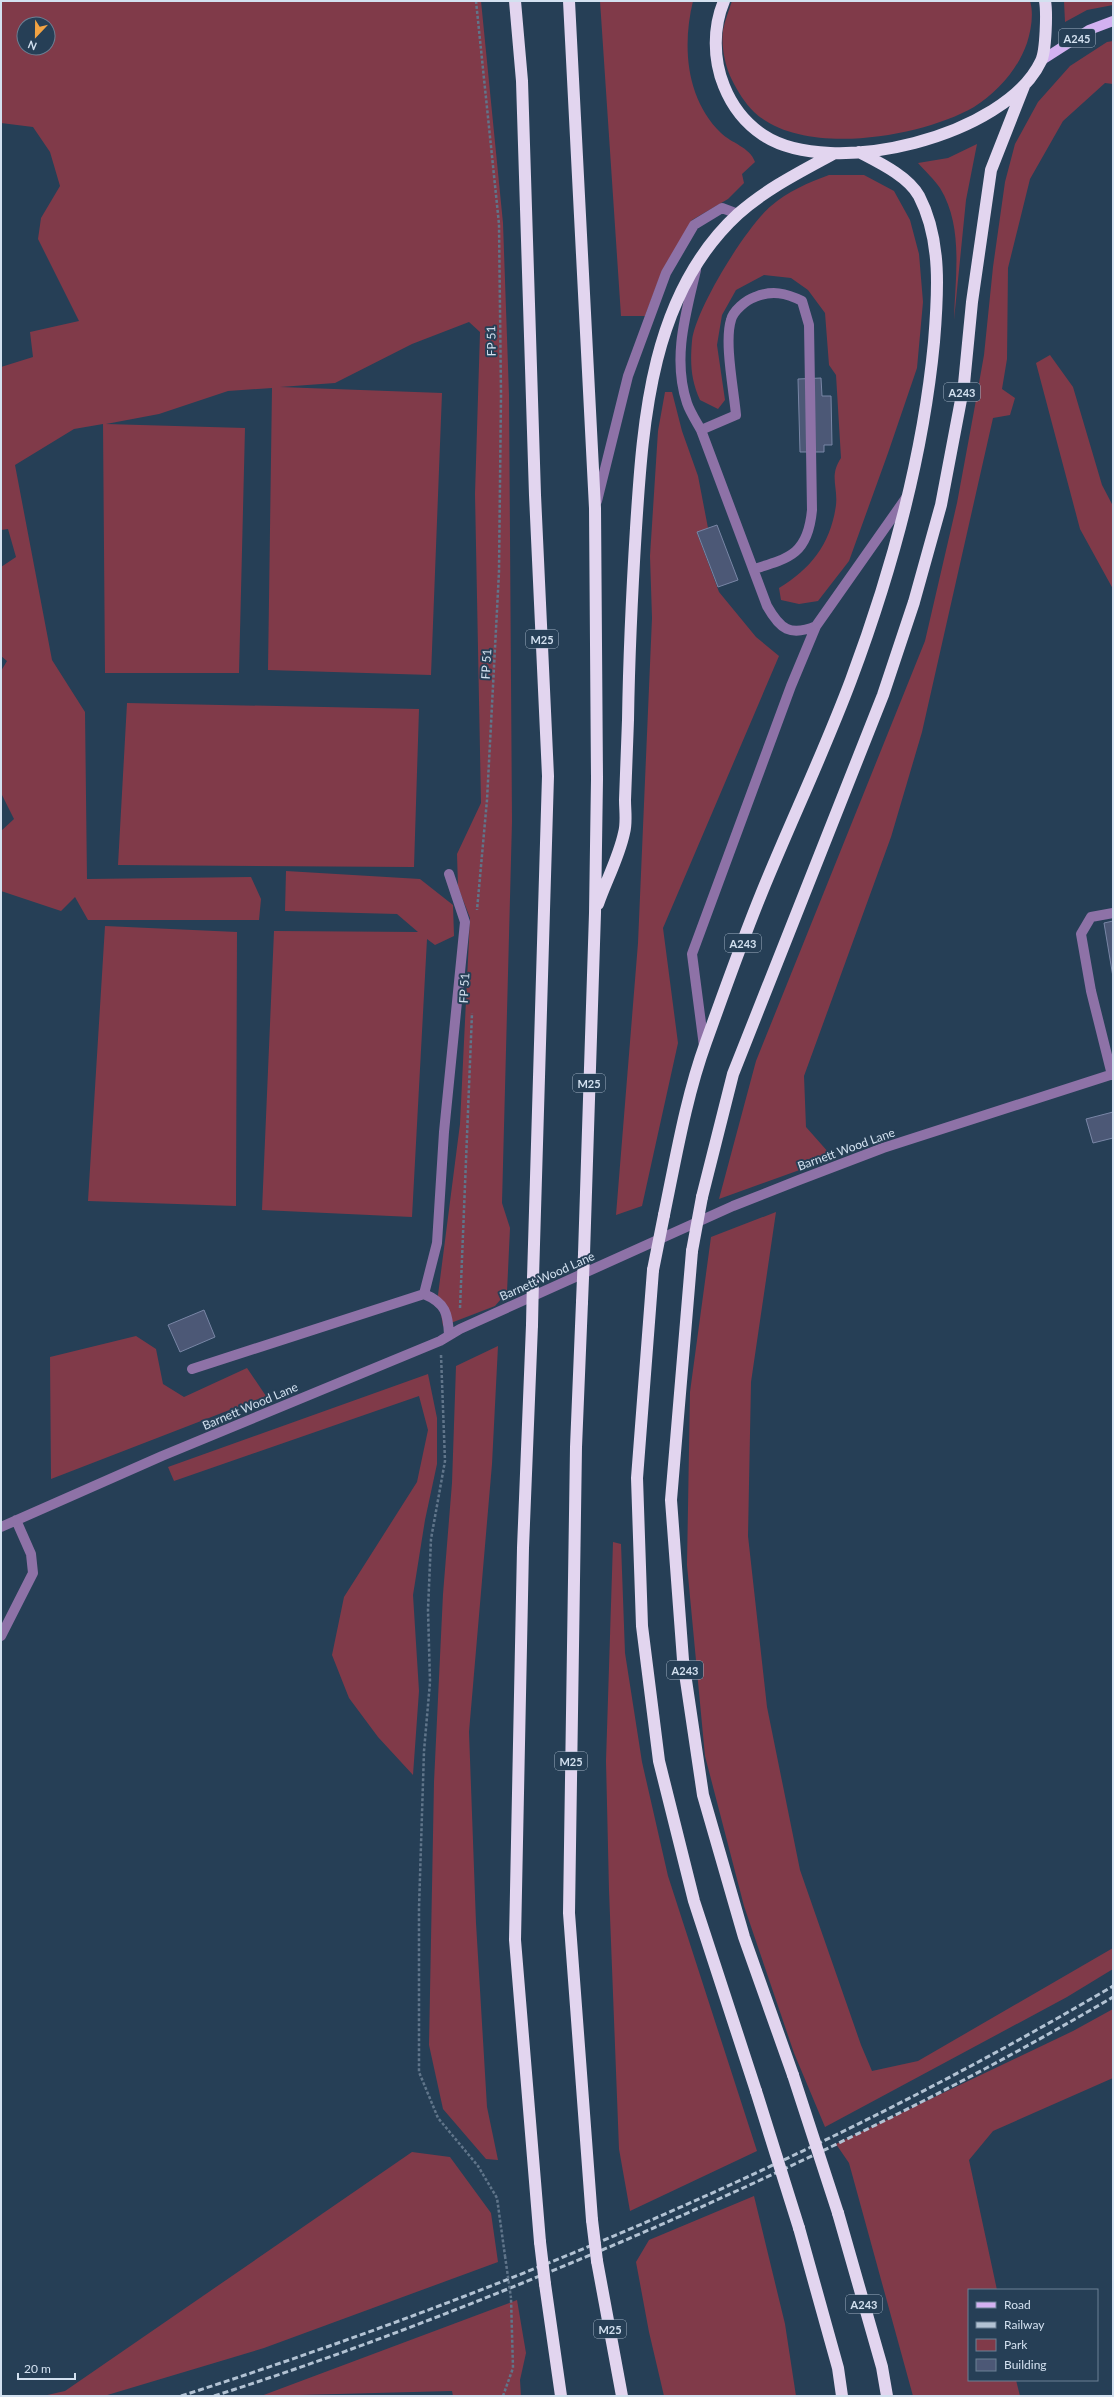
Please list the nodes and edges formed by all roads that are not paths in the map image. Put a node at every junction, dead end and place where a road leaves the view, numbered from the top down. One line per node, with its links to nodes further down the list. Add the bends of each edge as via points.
1 (515, 1): 28 (highway, M25, bridge, via 522,81 535,495 548,776 523,1548 515,1940 540,2242)
2 (569, 1): 14 (highway, M25)
3 (724, 1): 9 (highway, via 718,14 716,55 720,76 729,98 741,116 763,135 784,144)
4 (1045, 1): 6 (highway)
5 (1113, 21): 6 (main road, A245, via 1089,30)
6 (1042, 60): 7 (highway)
7 (1024, 86): 8 (highway, via 1008,101 970,124 912,143); 31 (highway, A243, bridge, via 991,170 972,302 964,384 941,505 914,602 883,695 733,1074 702,1197 692,1252 670,1500 683,1660 703,1795 744,1937 838,2213 882,2367)
8 (859, 152): 9 (highway); 13 (highway, A243, via 890,168 917,192 928,216 933,239 938,276 930,377)
9 (833, 154): 10 (highway, M25, via 782,182)
10 (738, 214): 11 (highway, M25); 14 (street, via 722,208 694,225 666,273 628,376)
11 (698, 262): 12 (street, via 683,324 680,356 687,404); 18 (highway, M25, via 670,318 656,359 650,394 638,490 630,612 624,833)
12 (701, 430): 15 (street); 15 (street, via 736,416 728,337 731,318 747,300 765,293 786,294 802,301 809,325 812,510 810,526 802,545 787,559)
13 (908, 496): 16 (street); 20 (highway, A243, via 881,592 850,681 762,893)
14 (595, 508): 18 (highway, M25)
15 (754, 569): 16 (street, via 767,606 776,622 791,632)
16 (816, 626): 20 (street, via 788,693 692,954)
17 (449, 874): 22 (street, via 465,922 444,1132 437,1243)
18 (595, 913): 29 (highway, M25, bridge, via 576,1447 569,1913 592,2220)
19 (1113, 913): 21 (street, via 1091,917 1081,934 1091,991)
20 (704, 1046): 30 (highway, A243, bridge, via 688,1104 654,1270 637,1478 642,1626 659,1762 694,1901 799,2228 838,2368)
21 (1112, 1075): 23 (street, Barnett Wood Lane, via 884,1148 799,1180 733,1206)
22 (424, 1294): 23 (street, via 435,1299 448,1314); 24 (street)
23 (449, 1335): 25 (street, Barnett Wood Lane)
24 (192, 1369)
25 (16, 1520): 26 (street, Barnett Wood Lane); 27 (street, via 32,1554 33,1573)
26 (1, 1527)
27 (1, 1636)
28 (561, 2396)
29 (622, 2396)
30 (842, 2396)
31 (887, 2396)

